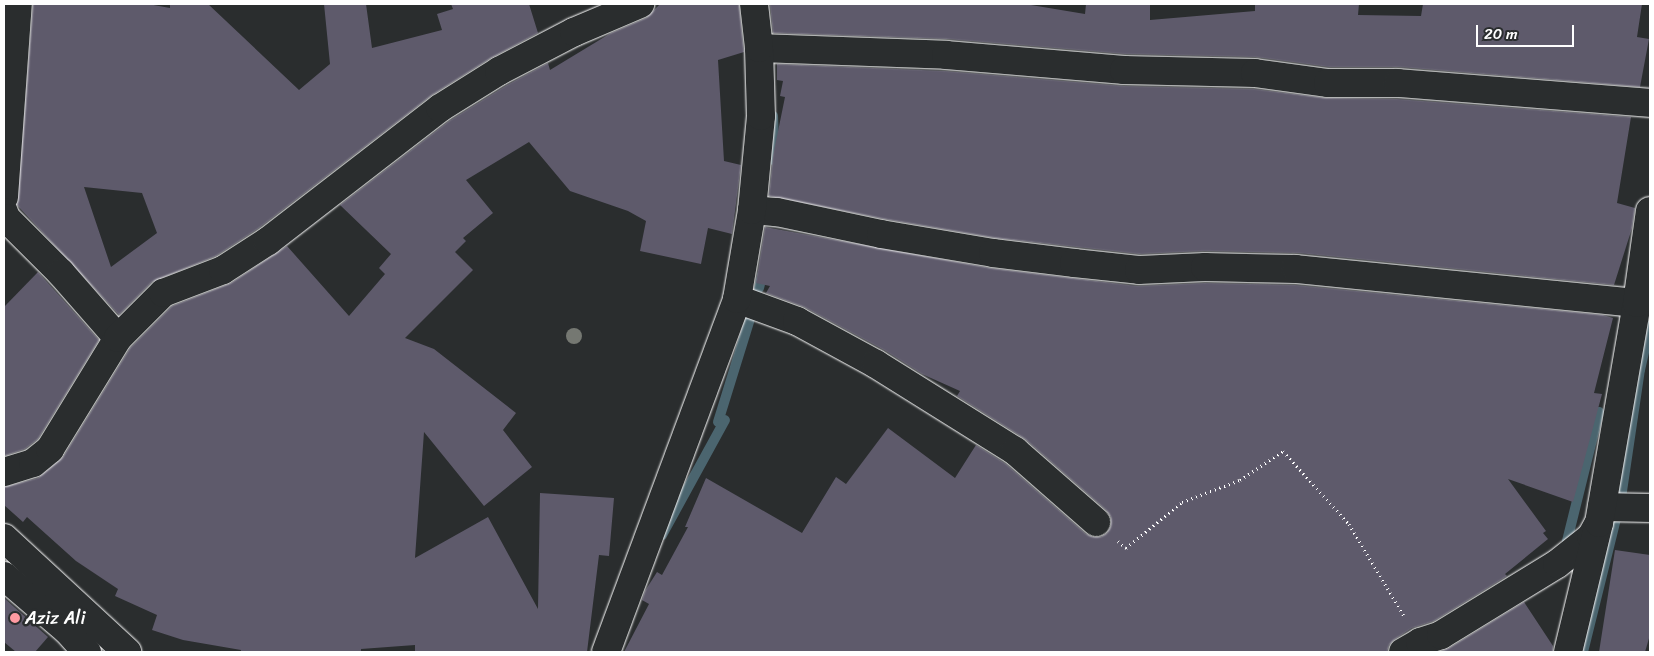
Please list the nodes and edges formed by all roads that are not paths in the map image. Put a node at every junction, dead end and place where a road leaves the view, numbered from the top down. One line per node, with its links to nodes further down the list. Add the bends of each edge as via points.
1 (18, 4): 6 (main road)
2 (640, 4): 12 (main road, via 574,32 499,70 440,108 268,241 223,270 162,293)
3 (754, 4): 4 (main road)
4 (759, 48): 5 (main road, via 946,55 1124,70 1255,72 1328,83 1398,83); 7 (main road, via 761,116)
5 (1650, 103)
6 (4, 197)
7 (752, 210): 10 (main road); 11 (main road, via 777,212 993,254 1139,270 1205,267 1296,269)
8 (1650, 211): 11 (main road)
9 (4, 212): 12 (main road, via 6,218 61,273)
10 (737, 299): 16 (main road, via 797,321 876,364 1015,451); 22 (main road)
11 (1638, 303): 15 (main road)
12 (118, 338): 13 (main road, via 50,450 33,463)
13 (4, 472)
14 (1650, 508): 15 (main road)
15 (1601, 515): 19 (main road, via 1591,537 1557,564 1441,635); 23 (main road)
16 (1096, 522)
17 (4, 538): 21 (main road)
18 (4, 576): 20 (main road, via 67,630)
19 (1412, 647)
20 (87, 652)
21 (127, 652)
22 (606, 652)
23 (1568, 652)

